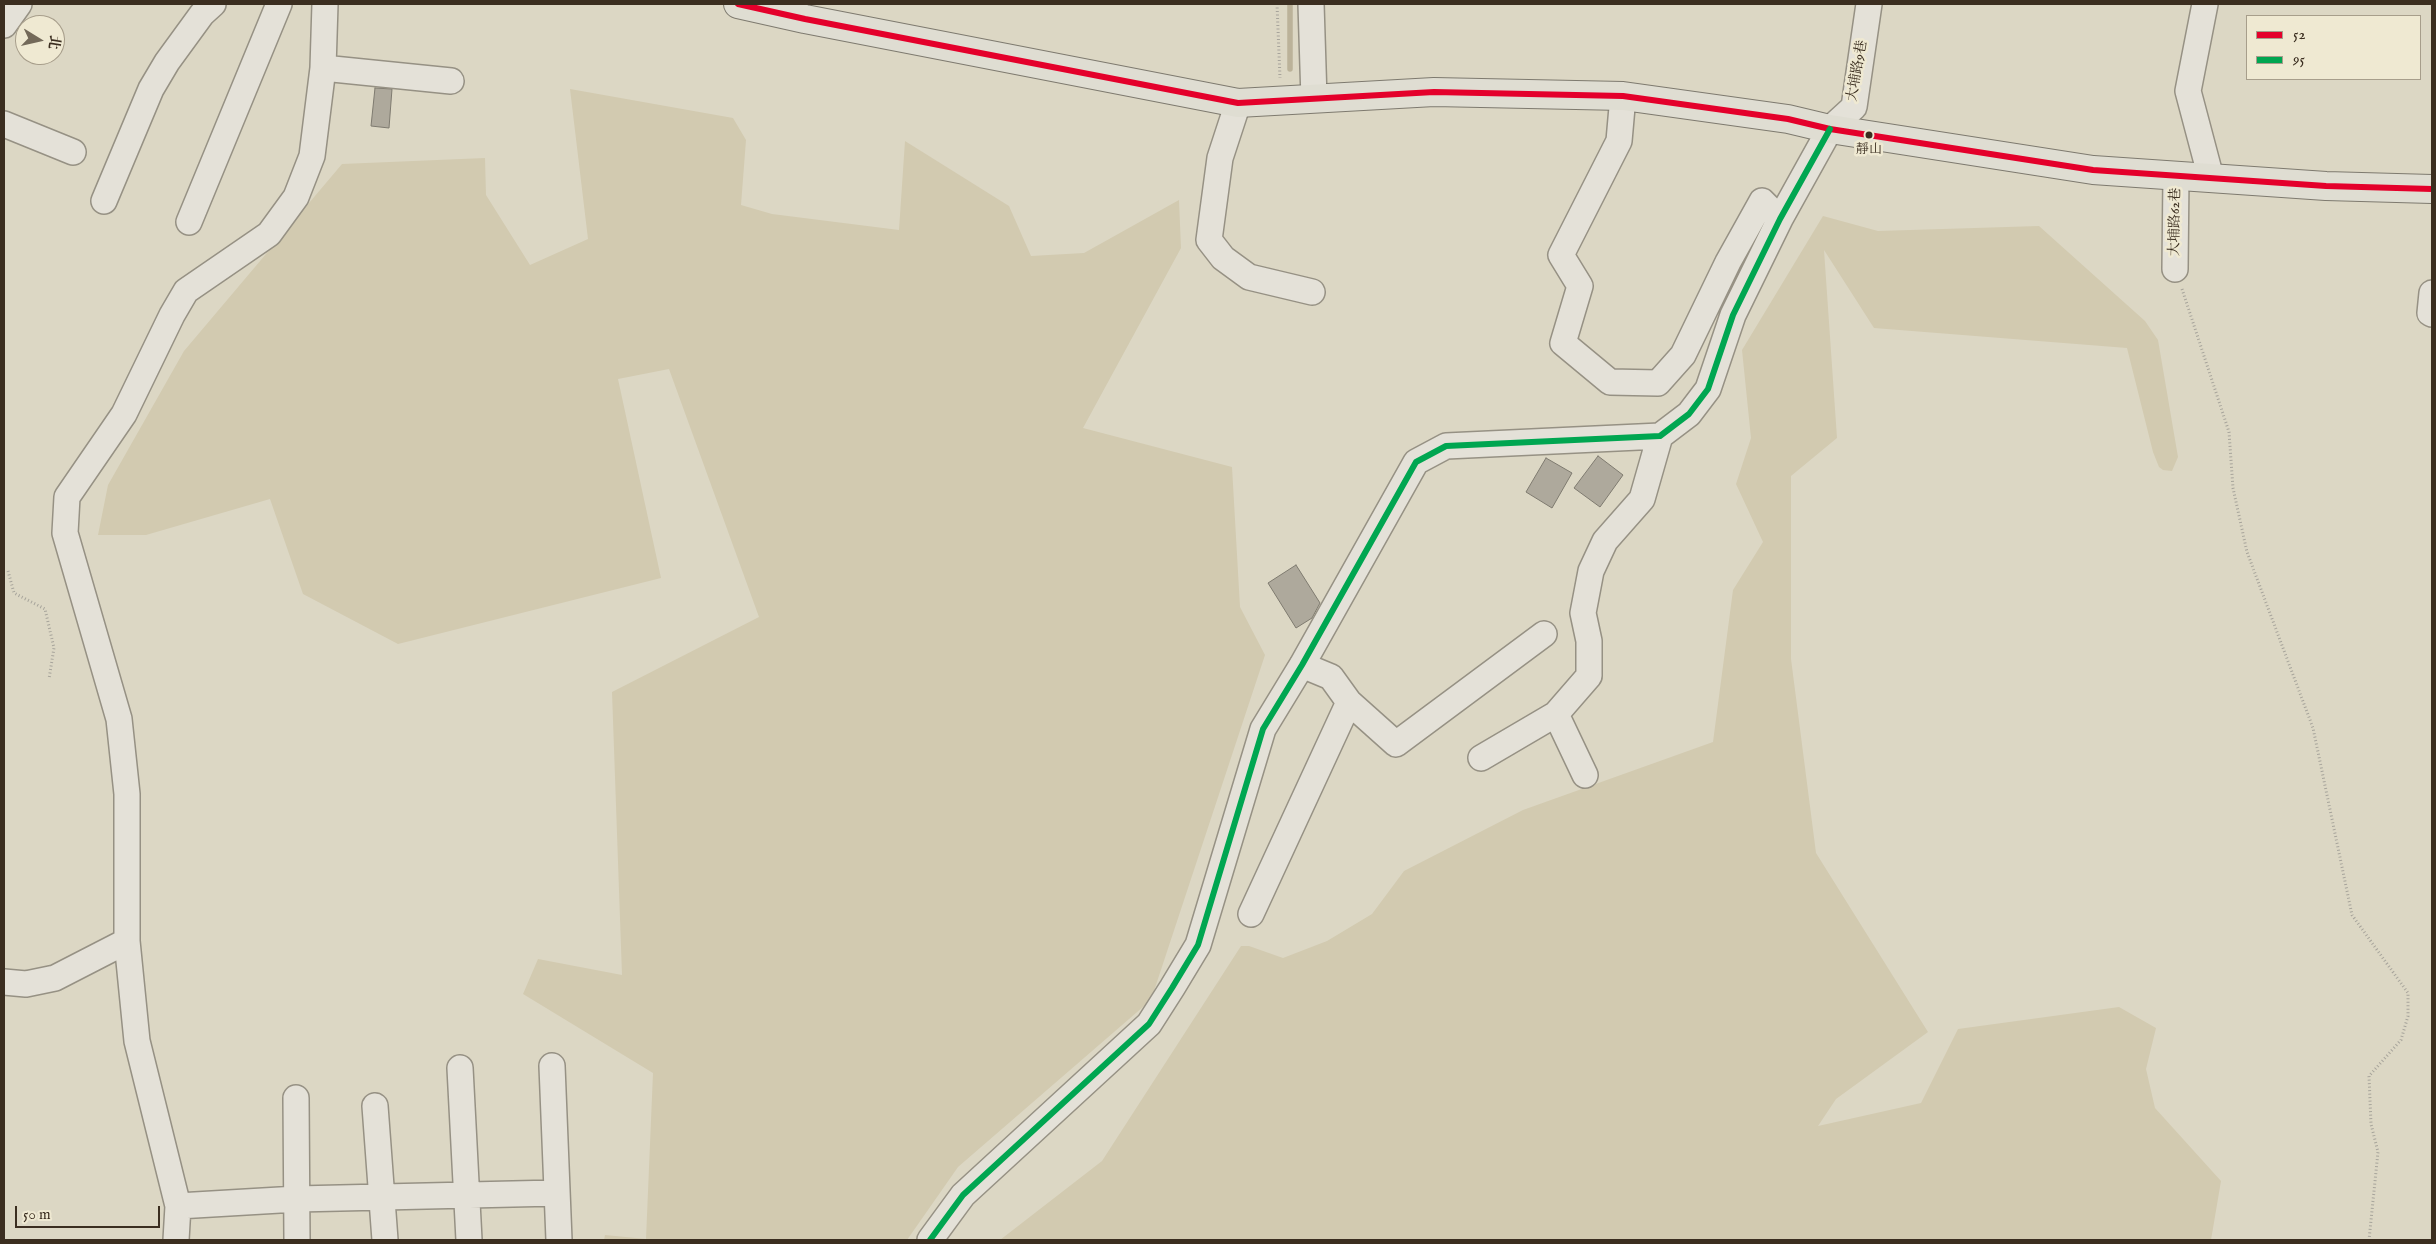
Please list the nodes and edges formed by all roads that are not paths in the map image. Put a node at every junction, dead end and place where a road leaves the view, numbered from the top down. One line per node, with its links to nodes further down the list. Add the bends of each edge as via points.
1 (19, 4): 9 (street)
2 (212, 4): 21 (street, via 166,62 151,89)
3 (279, 4): 23 (street)
4 (325, 4): 10 (street)
5 (738, 4): 14 (main road)
6 (1311, 4): 13 (street)
7 (1869, 4): 16 (street, 大埔路9巷, via 1854,107)
8 (2205, 4): 19 (street, via 2188,91)
9 (4, 25)
10 (323, 68): 11 (street); 34 (street, via 312,156 296,197 269,234 186,291 124,414 67,497 65,533 119,719 127,794)
11 (451, 81)
12 (1623, 96): 13 (main road, via 1434,92); 16 (main road, via 1788,119); 22 (street, via 1619,141 1561,255 1580,286 1563,343 1610,382 1658,383 1683,355 1762,201)
13 (1314, 99): 14 (main road)
14 (1238, 103): 25 (street, via 1220,158 1209,240 1224,258 1249,277)
15 (4, 124): 17 (street)
16 (1830, 129): 18 (main road, via 2093,170); 22 (street, 大埔路9巷)
17 (73, 152)
18 (2176, 176): 19 (main road); 24 (street, 大埔路62巷)
19 (2211, 178): 20 (main road)
20 (2432, 189)
21 (104, 201)
22 (1780, 219): 26 (street, 大埔路9巷, via 1733,315 1708,389 1689,414)
23 (189, 222)
24 (2175, 269)
25 (1312, 292)
26 (1660, 436): 28 (street, via 1446,446 1416,462); 30 (street, via 1642,499 1605,541 1592,571 1583,613 1589,641 1589,676)
27 (1544, 634): 29 (street, via 1396,744)
28 (1302, 666): 29 (street, via 1332,677); 50 (street, via 1263,729 1198,945 1149,1024 963,1195)
29 (1349, 702): 33 (street)
30 (1556, 714): 31 (street); 32 (street)
31 (1481, 758)
32 (1585, 775)
33 (1251, 914)
34 (127, 941): 35 (street, via 55,978 26,984); 44 (street, via 137,1040)
35 (4, 982)
36 (552, 1066): 40 (street)
37 (460, 1068): 41 (street)
38 (296, 1098): 43 (street)
39 (375, 1106): 42 (street)
40 (556, 1193): 41 (street); 49 (street)
41 (467, 1195): 42 (street); 48 (street)
42 (382, 1197): 43 (street); 47 (street)
43 (296, 1199): 44 (street); 46 (street)
44 (178, 1206): 45 (street)
45 (176, 1240)
46 (297, 1240)
47 (385, 1240)
48 (469, 1240)
49 (559, 1240)
50 (930, 1240)

